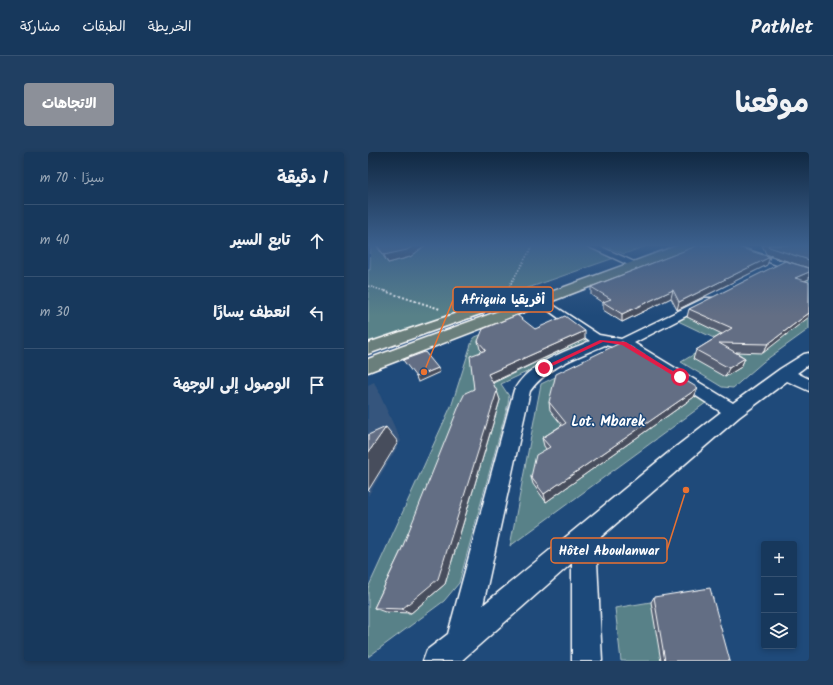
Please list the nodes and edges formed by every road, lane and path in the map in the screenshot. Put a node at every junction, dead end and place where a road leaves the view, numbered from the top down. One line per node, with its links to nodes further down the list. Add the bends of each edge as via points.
1 (519, 269): 10 (path, via 510,285)
2 (608, 269): 10 (main road)
3 (614, 269): 11 (main road)
4 (769, 269): 6 (street)
5 (795, 269): 7 (street)
6 (764, 271)
7 (809, 273)
8 (368, 286): 12 (path, via 447,311)
9 (722, 293): 14 (street)
10 (514, 298): 12 (main road)
11 (541, 300): 13 (street); 17 (main road)
12 (454, 318): 15 (main road)
13 (602, 341): 14 (street); 22 (street, via 544,368 529,379 522,390)
14 (624, 343): 20 (street)
15 (368, 349)
16 (809, 357): 18 (street)
17 (368, 366)
18 (785, 373): 19 (street); 20 (street)
19 (809, 386)
20 (733, 412): 21 (street)
21 (584, 538): 22 (street); 24 (street)
22 (460, 642): 23 (street)
23 (438, 661)
24 (588, 661)

